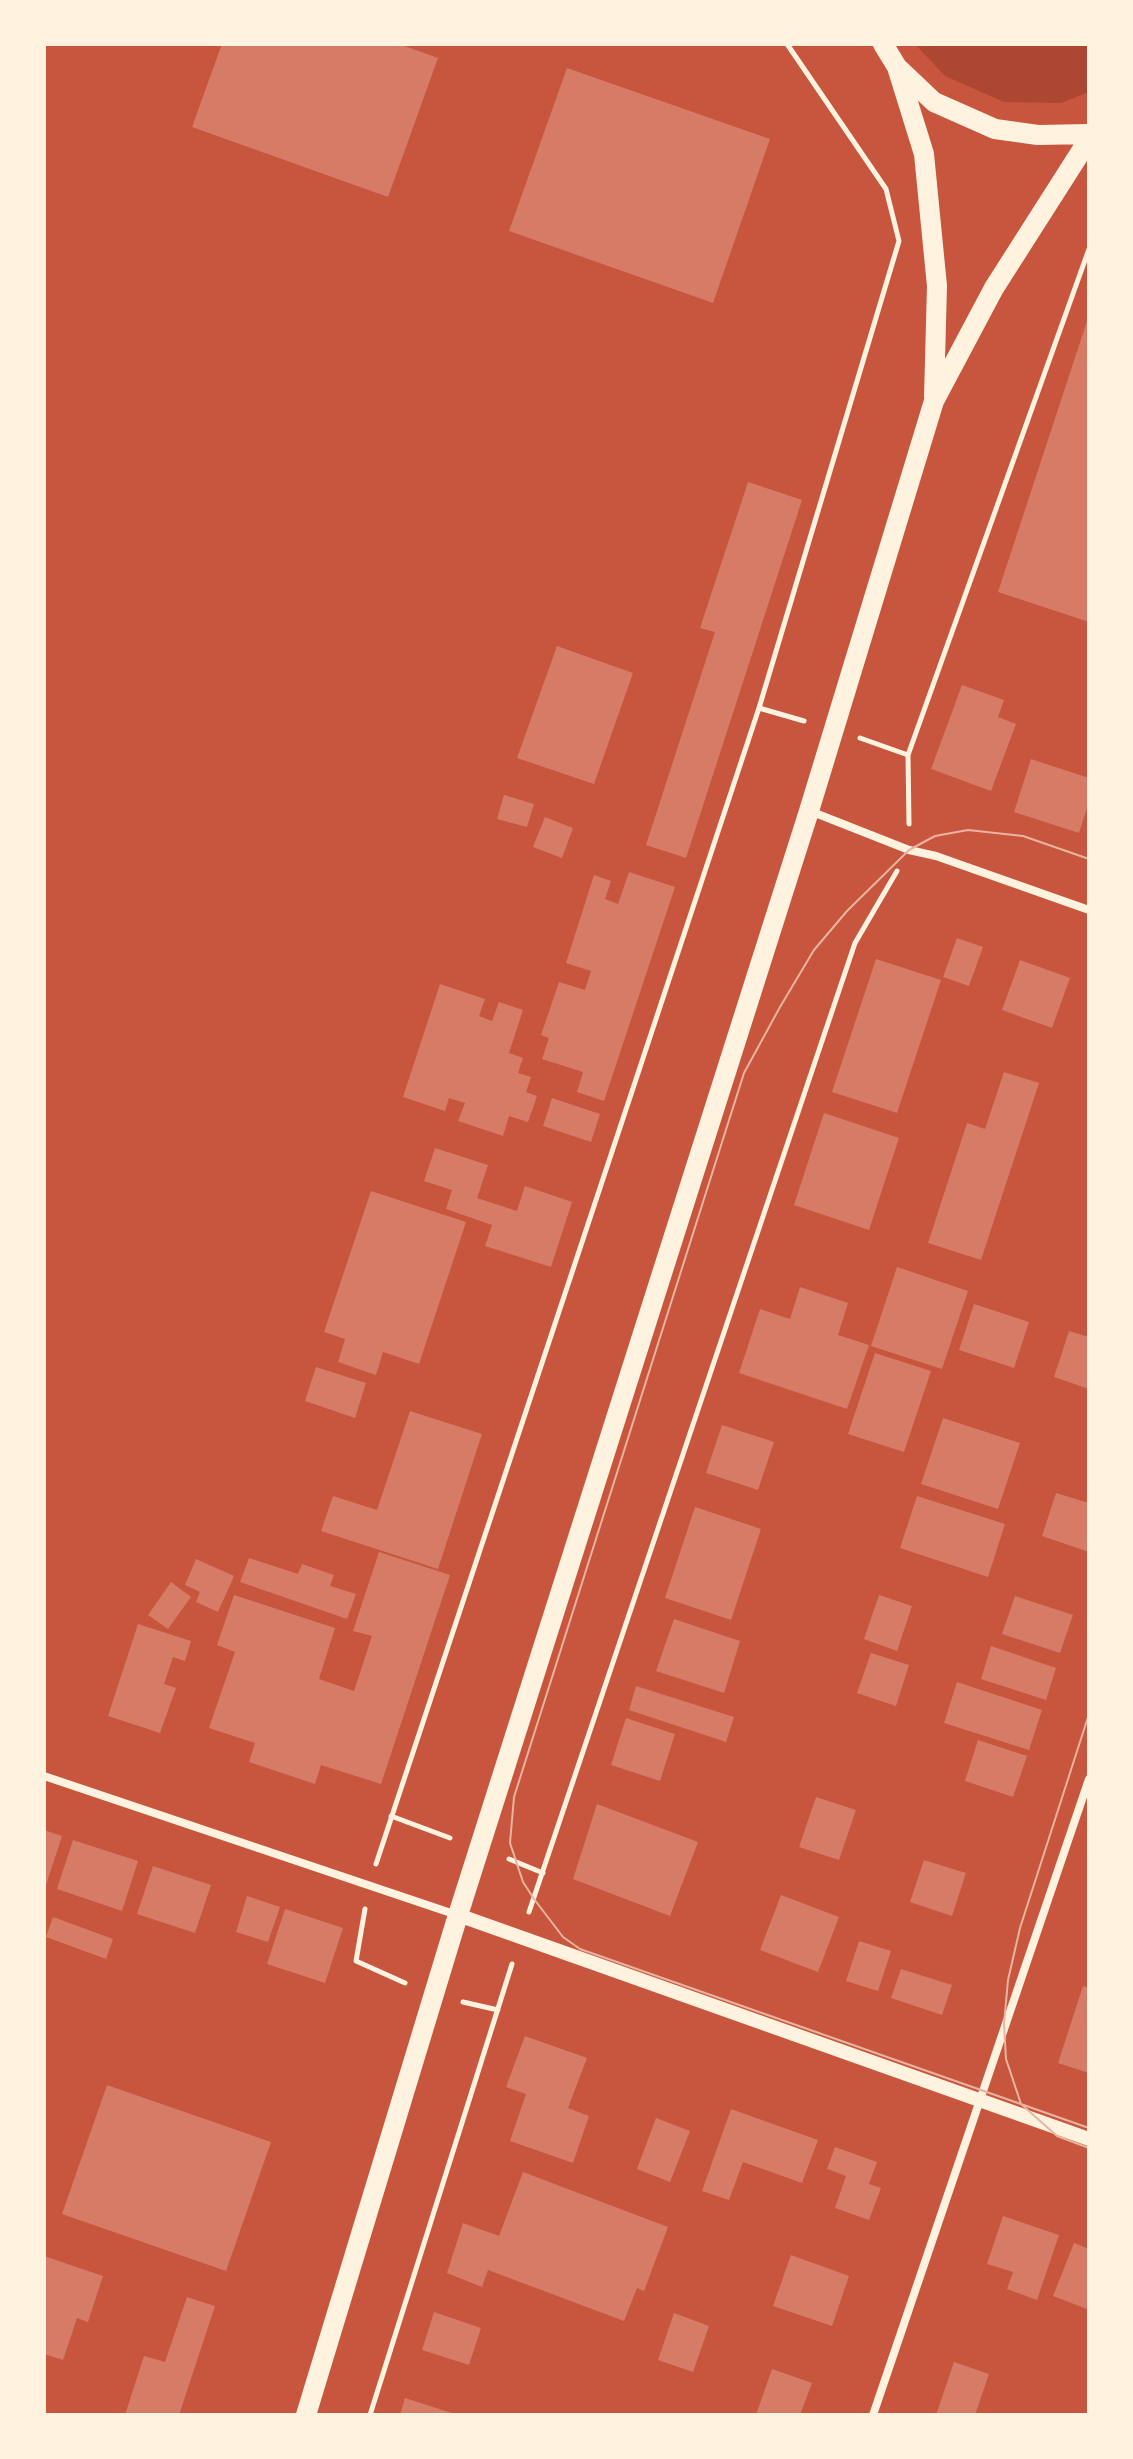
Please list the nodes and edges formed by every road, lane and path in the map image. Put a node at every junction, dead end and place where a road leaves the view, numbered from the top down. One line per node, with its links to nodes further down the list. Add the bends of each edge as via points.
1 (787, 44): 12 (path, via 886,189 899,241 759,708)
2 (883, 44): 3 (main road)
3 (897, 67): 4 (main road, via 934,102 995,129); 6 (main road, via 924,154 937,286)
4 (1089, 137): 6 (main road, via 994,288)
5 (1089, 249): 8 (path, via 908,755)
6 (934, 401): 7 (main road)
7 (809, 811): 8 (street); 13 (main road)
8 (909, 850): 9 (street); 14 (path, via 855,943)
9 (1089, 910)
10 (44, 1776): 12 (street)
11 (1089, 1779): 16 (street)
12 (369, 1886): 13 (street); 15 (path)
13 (458, 1915): 14 (street); 18 (main road)
14 (520, 1938): 16 (street); 19 (path)
15 (356, 1961)
16 (978, 2100): 17 (street); 20 (street)
17 (1089, 2139)
18 (306, 2415)
19 (370, 2415)
20 (873, 2415)

